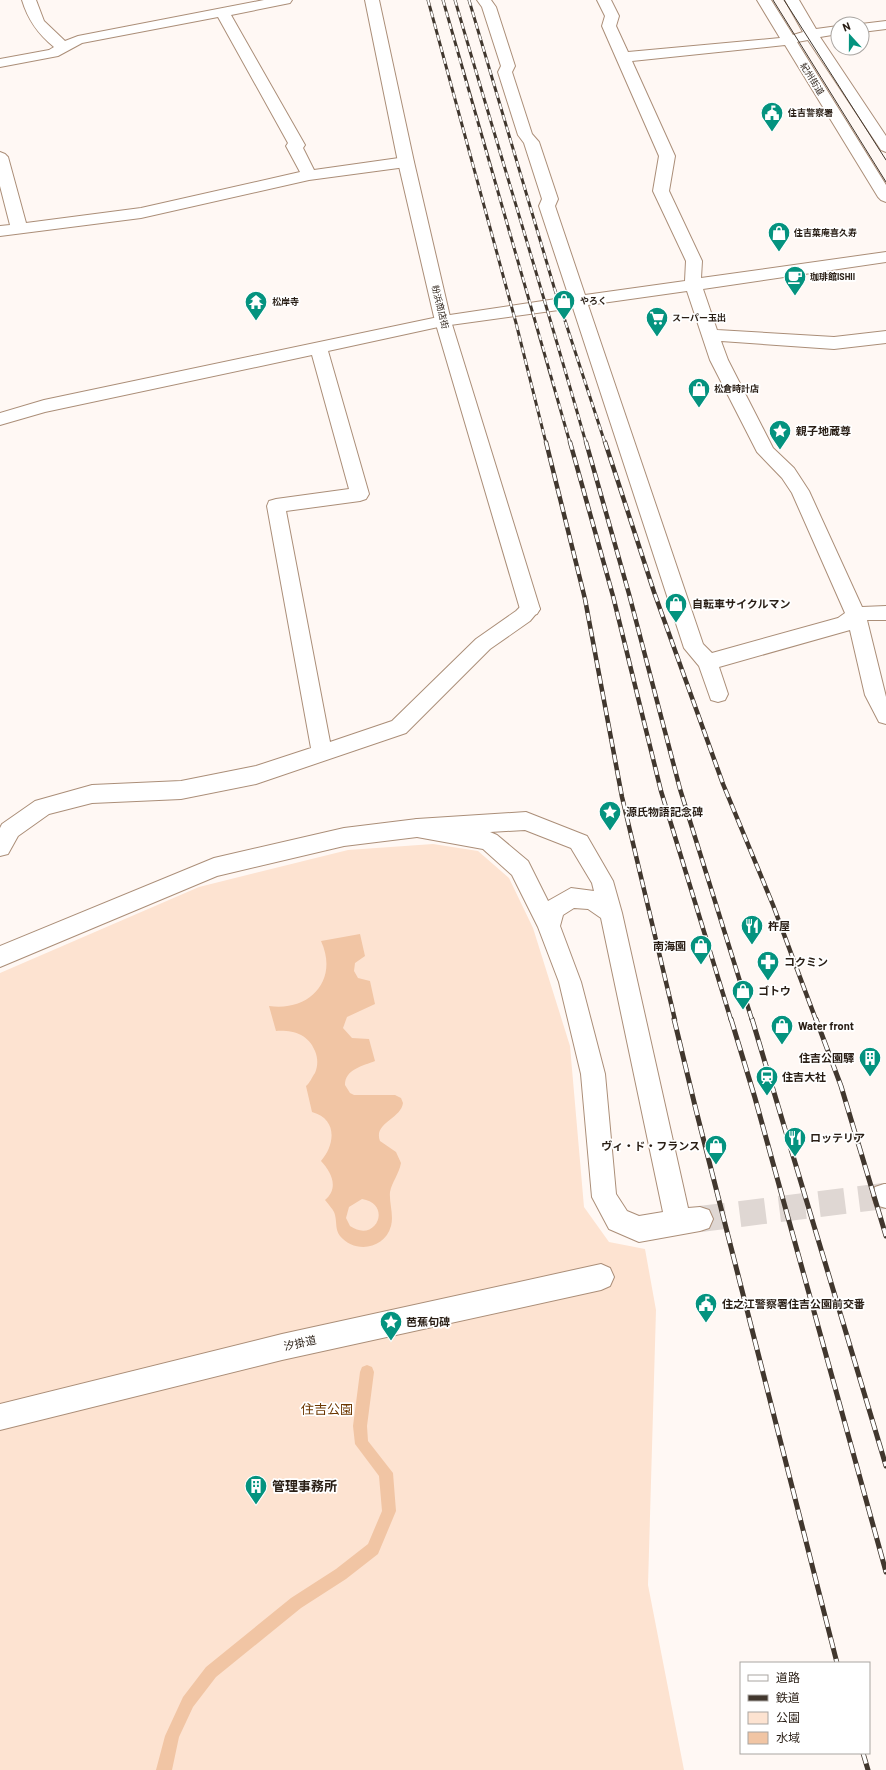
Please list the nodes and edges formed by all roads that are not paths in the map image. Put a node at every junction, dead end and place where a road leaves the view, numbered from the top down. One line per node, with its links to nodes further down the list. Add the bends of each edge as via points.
1 (28, 0): 14 (street, via 40,26)
2 (285, 0): 8 (street)
3 (372, 0): 19 (street, 粉浜商店街)
4 (484, 0): 26 (street, via 508,66 505,72 525,135 531,142 550,199 547,206)
5 (604, 0): 15 (street, via 612,16 610,26)
6 (764, 0): 13 (street, 紀州街道)
7 (792, 0): 12 (street)
8 (223, 13): 14 (street, via 78,40); 20 (street, via 297,145 294,146)
9 (886, 25): 10 (street)
10 (870, 27)
11 (830, 32): 12 (street)
12 (812, 35): 13 (street); 17 (street)
13 (788, 40): 15 (street); 21 (street, 紀州街道)
14 (64, 47): 16 (street, via 52,53)
15 (624, 57): 25 (street, via 667,156 661,191 694,261)
16 (0, 63)
17 (886, 147)
18 (0, 157): 22 (street)
19 (406, 162): 20 (street); 27 (street, 粉浜商店街)
20 (309, 175): 22 (street, via 141,212)
21 (886, 198)
22 (19, 228): 23 (street)
23 (0, 231)
24 (886, 257): 25 (street)
25 (693, 284): 26 (street); 28 (street)
26 (579, 300): 27 (street); 34 (street, via 694,648)
27 (443, 321): 30 (street); 37 (street, 粉浜商店街, via 530,609 484,644 398,727)
28 (710, 335): 29 (street, via 834,343); 33 (street, via 719,360 766,452 788,473 800,491)
29 (886, 338)
30 (318, 347): 31 (street, via 44,406); 37 (street, via 360,494 276,506)
31 (0, 419)
32 (886, 613): 33 (street, via 870,612)
33 (856, 616): 34 (street, via 844,624); 36 (street, via 875,695)
34 (708, 662): 35 (street)
35 (718, 694)
36 (886, 716)
37 (322, 752): 39 (street, via 256,776 181,790 92,794 43,807 10,830)
38 (417, 828): 40 (street, via 526,821 579,842 602,881); 41 (street, via 489,840 520,868); 42 (street, via 344,837 214,867)
39 (0, 847)
40 (611, 913): 41 (street, via 593,900 571,898 554,909); 41 (street, via 689,1221 639,1229 618,1220 604,1197 593,1074 570,982)
41 (549, 926)
42 (0, 957)
43 (601, 1277): 44 (street, 汐掛道, via 282,1347)
44 (0, 1417)

